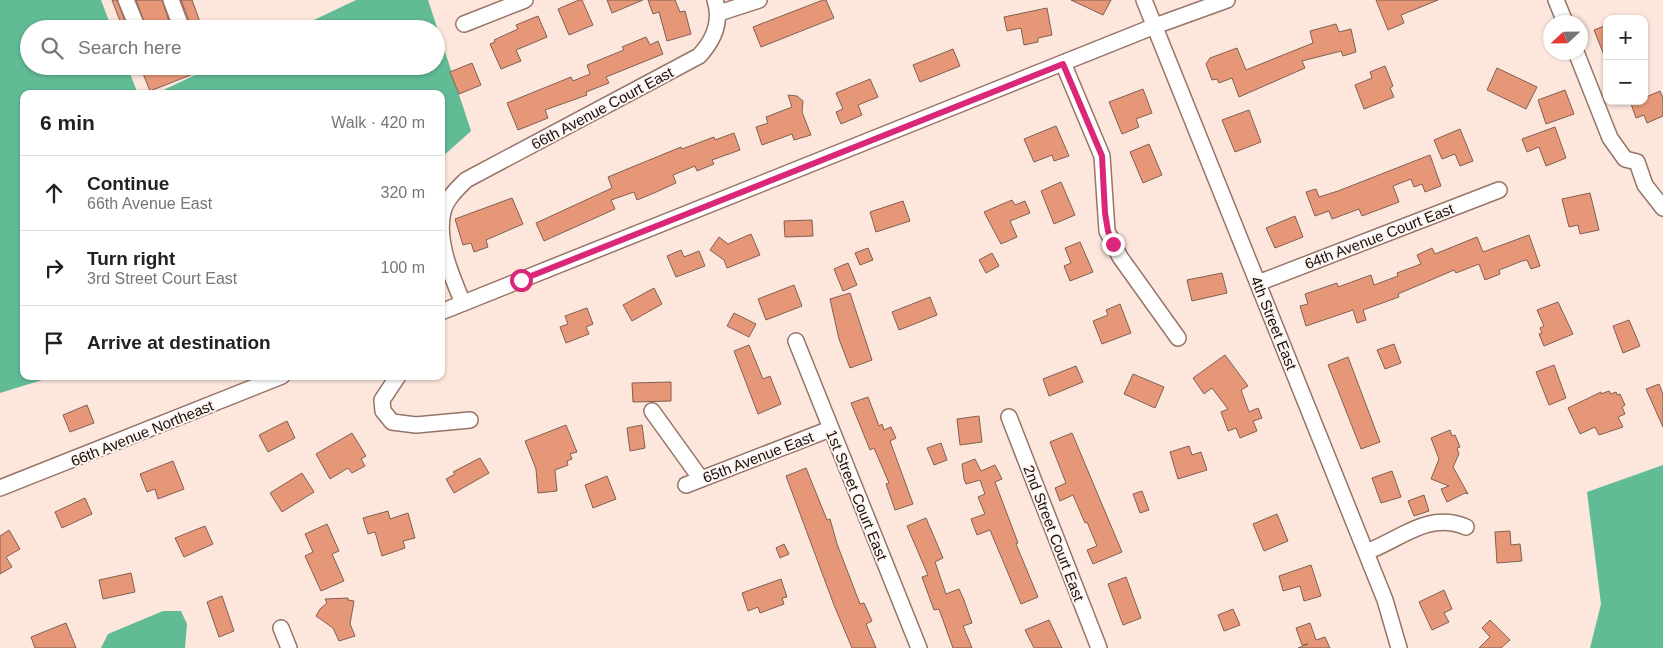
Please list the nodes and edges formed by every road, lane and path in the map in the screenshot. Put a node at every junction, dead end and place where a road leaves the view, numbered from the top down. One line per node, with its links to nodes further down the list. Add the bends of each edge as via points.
1 (126, 0): 10 (street)
2 (171, 0): 11 (street)
3 (526, 0): 12 (street)
4 (759, 0): 8 (street, 66th Avenue Court East)
5 (1144, 0): 13 (street, 4th Street East)
6 (1227, 0): 13 (street)
7 (1556, 0): 9 (street)
8 (717, 7): 17 (street, 66th Avenue Court East, via 714,35 699,56 466,180)
9 (1561, 15)
10 (134, 20)
11 (179, 20)
12 (464, 24)
13 (1155, 26): 15 (street); 20 (street, 4th Street East)
14 (1579, 60): 18 (street, via 1610,138 1625,158 1637,162 1646,185)
15 (1063, 64): 21 (street); 23 (street, via 1102,156 1105,213 1113,244)
16 (1499, 190): 20 (street, 64th Avenue Court East)
17 (445, 207)
18 (1663, 208)
19 (445, 247): 21 (street)
20 (1258, 283): 35 (street, 4th Street East)
21 (463, 303): 22 (street)
22 (445, 310)
23 (1178, 338)
24 (796, 341): 30 (street, 1st Street Court East)
25 (272, 380): 33 (street, 66th Avenue Northeast)
26 (395, 380): 29 (street, via 382,400 383,412 392,422 416,425)
27 (652, 411): 31 (street)
28 (1009, 417): 39 (street, 2nd Street Court East)
29 (470, 420)
30 (830, 430): 31 (street, 65th Avenue East); 38 (street, 1st Street Court East)
31 (702, 479): 32 (street, 65th Avenue East)
32 (686, 485)
33 (0, 488)
34 (1466, 526): 35 (street, via 1453,521 1430,522 1407,530)
35 (1366, 552): 40 (street, 4th Street East)
36 (281, 628): 37 (street)
37 (290, 648)
38 (919, 648)
39 (1099, 648)
40 (1399, 648)

